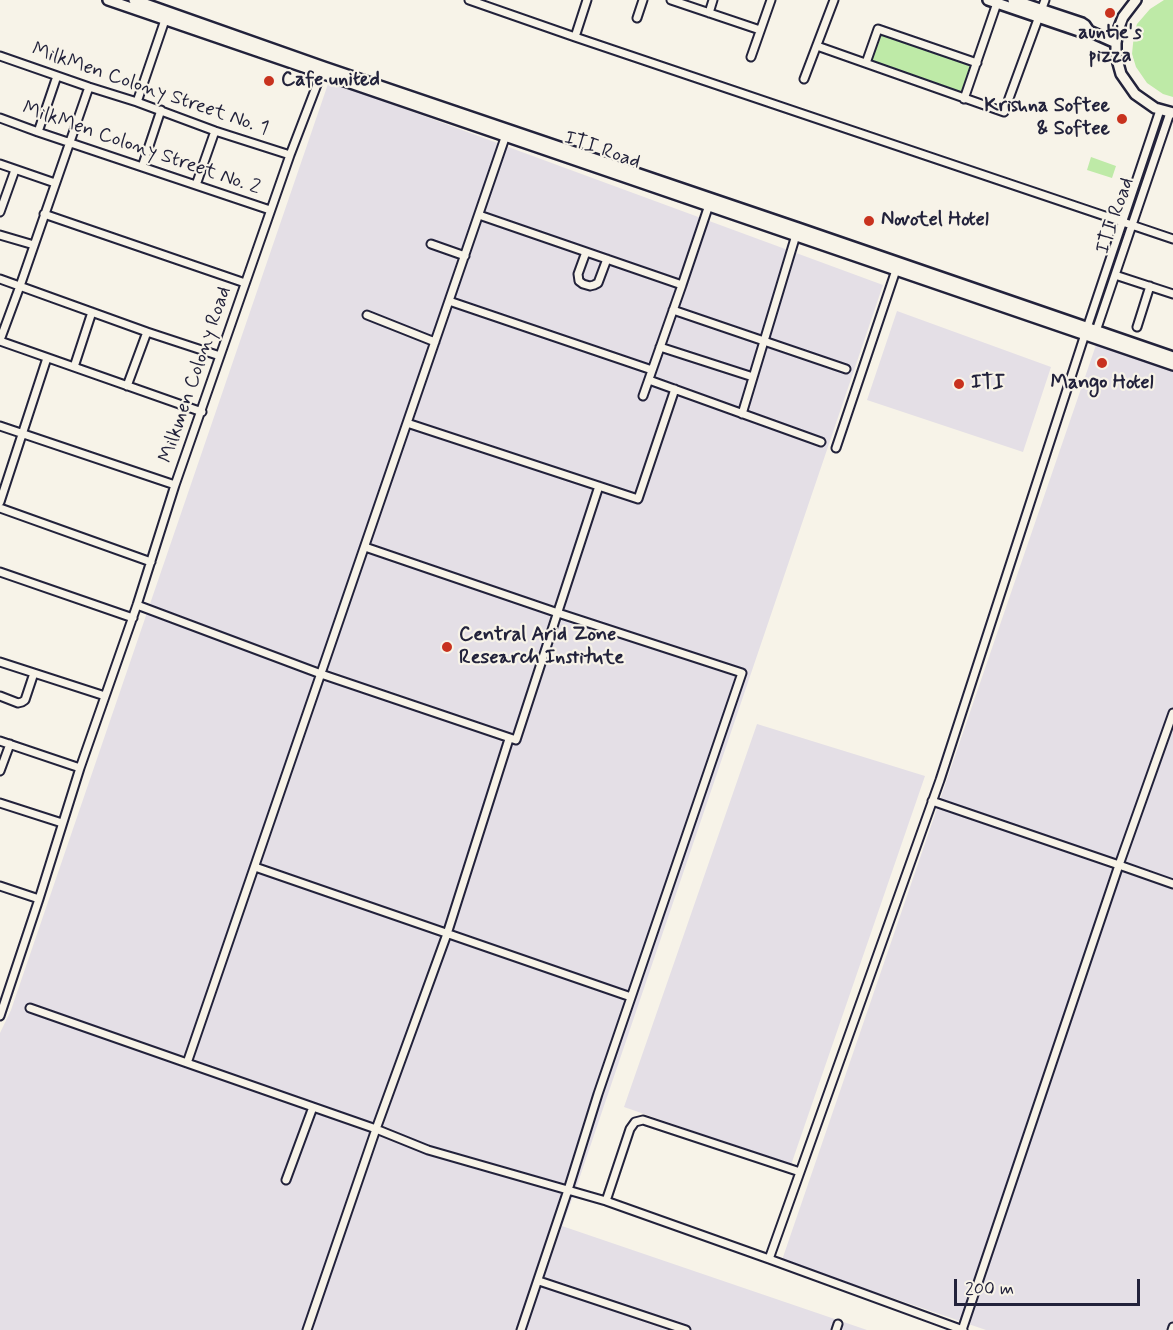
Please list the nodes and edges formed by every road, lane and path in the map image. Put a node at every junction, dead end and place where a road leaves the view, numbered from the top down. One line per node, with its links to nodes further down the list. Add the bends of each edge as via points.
1 (108, 0): 15 (street, ITI Road)
2 (134, 0): 15 (street, ITI Road)
3 (469, 0): 18 (street)
4 (587, 0): 18 (street)
5 (643, 0): 16 (street)
6 (671, 0): 14 (street)
7 (713, 0): 14 (street)
8 (771, 0): 17 (street)
9 (834, 0): 20 (street)
10 (1013, 0): 13 (street)
11 (1136, 0): 19 (street, via 1123,17)
12 (992, 2): 13 (street); 24 (street)
13 (1042, 9): 19 (street, via 1085,25 1089,31); 29 (street, via 1004,112)
14 (709, 13): 17 (street)
15 (166, 16): 25 (street, ITI Road); 30 (street)
16 (637, 18)
17 (760, 30): 22 (street)
18 (575, 37): 50 (street)
19 (1116, 43): 32 (street, via 1121,74 1135,94)
20 (817, 46): 23 (street); 27 (street)
21 (0, 56): 26 (street, MilkMen Colony Street No. 1)
22 (751, 57)
23 (866, 63): 24 (street, via 878,29); 29 (street)
24 (977, 63): 29 (street)
25 (323, 70): 37 (street, ITI Road); 39 (street, Milkmen Colony Road)
26 (57, 76): 28 (street, MilkMen Colony Street No. 1); 36 (street)
27 (804, 79)
28 (89, 87): 30 (street, MilkMen Colony Street No. 1); 38 (street)
29 (964, 99)
30 (137, 102): 31 (street, MilkMen Colony Street No. 1)
31 (161, 110): 35 (street, MilkMen Colony Street No. 1); 41 (street)
32 (1160, 110): 33 (street); 50 (street, ITI Road)
33 (1172, 113): 51 (street, ITI Road)
34 (0, 118): 36 (street, MilkMen Colony Street No. 2)
35 (215, 130): 39 (street, MilkMen Colony Street No. 1); 44 (street)
36 (38, 132): 38 (street, MilkMen Colony Street No. 2)
37 (507, 133): 45 (street, ITI Road); 49 (street)
38 (70, 142): 41 (street, MilkMen Colony Street No. 2); 43 (street)
39 (290, 155): 46 (street, Milkmen Colony Road)
40 (0, 164): 42 (street)
41 (142, 167): 44 (street, MilkMen Colony Street No. 2)
42 (15, 170): 43 (street); 47 (street)
43 (55, 183): 48 (street)
44 (196, 185): 46 (street, MilkMen Colony Street No. 2)
45 (710, 202): 53 (street, ITI Road); 64 (street); 73 (street, ITI Road)
46 (270, 210): 63 (street, Milkmen Colony Road)
47 (0, 212)
48 (44, 214): 56 (street); 63 (street)
49 (478, 215): 57 (street); 58 (street)
50 (1122, 222): 51 (street); 73 (street, ITI Road)
51 (1132, 225): 54 (street); 61 (street, ITI Road)
52 (0, 235): 56 (street)
53 (796, 235): 60 (street, ITI Road); 76 (street)
54 (1173, 239)
55 (431, 244): 58 (street)
56 (34, 245): 65 (street)
57 (586, 252): 59 (street); 59 (street, via 578,274 583,284 598,283)
58 (465, 256): 68 (street)
59 (607, 259): 64 (street)
60 (896, 270): 73 (street, ITI Road); 97 (street)
61 (1115, 275): 66 (street); 73 (street, ITI Road)
62 (0, 279): 65 (street)
63 (245, 284): 79 (street, Milkmen Colony Road)
64 (682, 285): 69 (street)
65 (20, 286): 70 (street); 75 (street)
66 (1150, 286): 67 (street); 72 (street)
67 (1173, 294)
68 (449, 302): 77 (street); 85 (street)
69 (673, 310): 76 (street); 78 (street)
70 (92, 312): 74 (street); 83 (street)
71 (367, 315): 77 (street)
72 (1137, 327)
73 (1089, 331): 80 (street, ITI Road); 82 (street); 119 (street)
74 (147, 332): 79 (street); 88 (street)
75 (0, 340): 81 (street)
76 (763, 341): 84 (street); 86 (street)
77 (435, 342): 93 (street)
78 (660, 347): 85 (street); 86 (street)
79 (220, 356): 91 (street, Milkmen Colony Road)
80 (1173, 357)
81 (47, 358): 83 (street); 95 (street)
82 (1173, 365)
83 (74, 367): 88 (street)
84 (846, 369)
85 (652, 370): 87 (street)
86 (753, 377): 92 (street)
87 (649, 380): 89 (street); 90 (street)
88 (127, 386): 91 (street)
89 (675, 389): 92 (street); 99 (street, via 638,499)
90 (643, 396)
91 (202, 412): 98 (street, Milkmen Colony Road)
92 (742, 414): 96 (street)
93 (407, 423): 99 (street); 102 (street)
94 (0, 426): 95 (street)
95 (22, 433): 98 (street); 100 (street)
96 (821, 442)
97 (836, 448)
98 (175, 485): 103 (street, Milkmen Colony Road)
99 (599, 486): 106 (street)
100 (0, 502)
101 (0, 508): 103 (street)
102 (365, 547): 106 (street); 110 (street)
103 (151, 562): 105 (street, Milkmen Colony Road)
104 (0, 572): 107 (street)
105 (137, 605): 107 (street, Milkmen Colony Road); 110 (street)
106 (558, 613): 114 (street, via 516,741); 128 (street, via 742,673)
107 (133, 618): 112 (street, Milkmen Colony Road)
108 (0, 662): 109 (street)
109 (34, 673): 111 (street, via 25,700 18,703); 112 (street)
110 (321, 674): 114 (street); 123 (street)
111 (0, 696)
112 (105, 696): 117 (street, Milkmen Colony Road)
113 (1173, 712): 122 (street)
114 (509, 739): 127 (street)
115 (0, 741): 116 (street)
116 (10, 744): 117 (street); 118 (street)
117 (80, 768): 121 (street)
118 (0, 771)
119 (932, 801): 122 (street); 135 (street)
120 (0, 802): 121 (street)
121 (62, 823): 126 (street)
122 (1119, 865): 124 (street); 144 (street)
123 (255, 867): 127 (street); 132 (street)
124 (1173, 884)
125 (0, 886): 126 (street)
126 (39, 899): 129 (street)
127 (447, 934): 128 (street); 134 (street)
128 (631, 997): 137 (street)
129 (2, 1005): 131 (street)
130 (30, 1008): 132 (street)
131 (0, 1016)
132 (187, 1063): 133 (street)
133 (313, 1107): 134 (street); 136 (street)
134 (376, 1129): 137 (street, via 428,1150); 141 (street)
135 (800, 1172): 138 (street, via 643,1120 630,1129); 139 (street)
136 (286, 1180)
137 (568, 1190): 138 (street); 140 (street)
138 (606, 1201): 139 (street)
139 (769, 1259): 144 (street)
140 (539, 1281): 142 (street); 143 (street)
141 (307, 1330)
142 (521, 1330)
143 (686, 1330)
144 (963, 1330)

